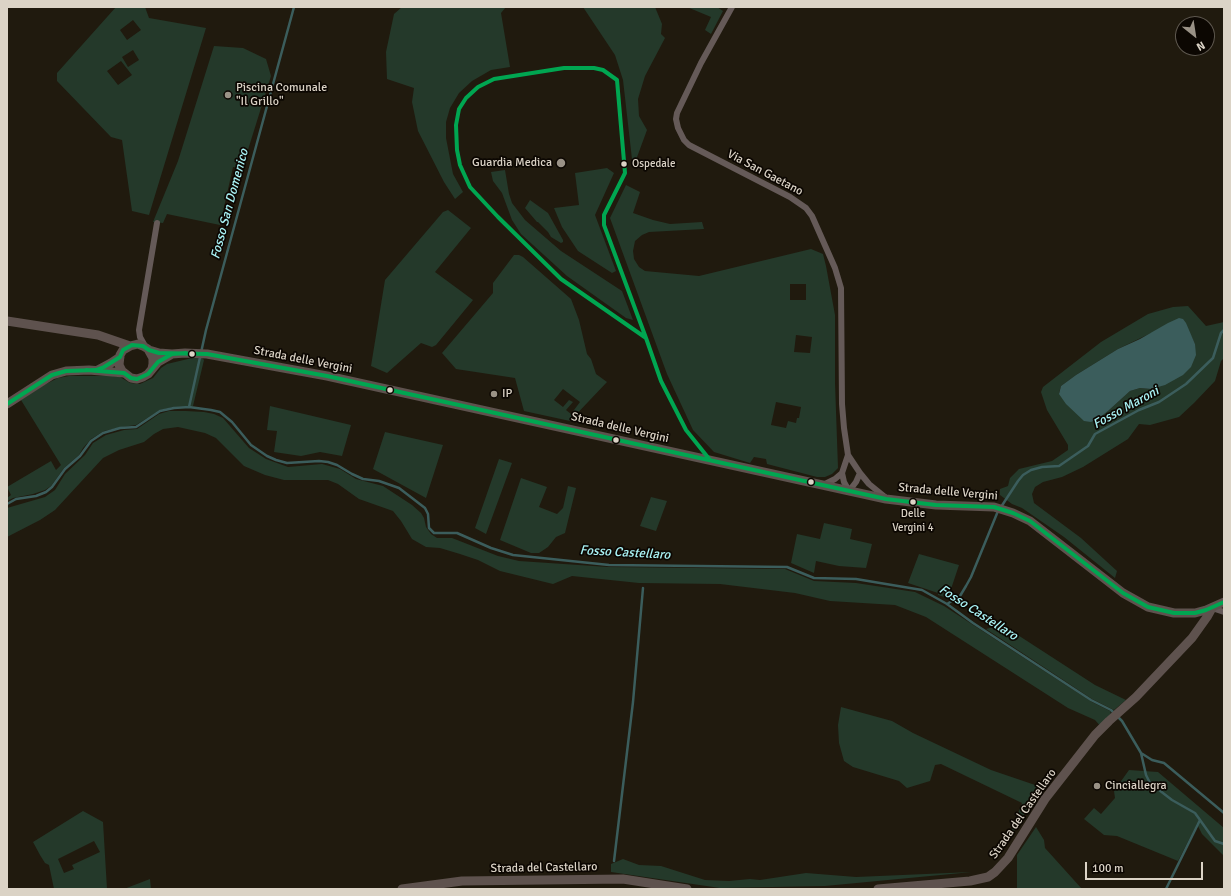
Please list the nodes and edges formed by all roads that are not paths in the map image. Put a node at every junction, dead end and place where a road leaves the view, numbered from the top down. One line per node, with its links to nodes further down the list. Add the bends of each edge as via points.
1 (732, 7): 14 (street, Via San Gaetano, via 677,113 678,128 689,145 790,197 806,208 812,216 841,288 842,404)
2 (157, 223): 4 (street)
3 (7, 321): 5 (main road, Strada delle Vergini)
4 (139, 330): 6 (street); 7 (street)
5 (111, 339): 6 (main road, Strada delle Vergini); 9 (main road)
6 (130, 346): 7 (main road, Strada delle Vergini, via 138,344); 9 (main road, via 123,350)
7 (147, 348): 8 (main road, Strada delle Vergini, via 159,353); 10 (main road, via 153,358)
8 (172, 354): 10 (main road); 17 (main road, Strada delle Vergini, via 207,354 334,377)
9 (120, 356): 11 (main road); 12 (main road, via 119,365)
10 (152, 369): 12 (main road, via 143,378 137,379)
11 (96, 370): 12 (main road); 13 (main road, via 66,370 52,375)
12 (124, 373)
13 (7, 404)
14 (848, 455): 15 (street, Via San Gaetano); 16 (street, Via San Gaetano)
15 (842, 473): 17 (street); 18 (street)
16 (860, 473): 18 (street); 19 (street, Via San Gaetano)
17 (823, 485): 18 (main road, Strada delle Vergini)
18 (849, 491): 19 (main road, Strada delle Vergini)
19 (886, 498): 21 (main road, Strada delle Vergini, via 936,505 994,507 1013,513 1035,525 1123,593 1148,607 1174,613 1202,612)
20 (1224, 602): 21 (main road, Strada delle Vergini)
21 (1212, 608): 22 (street); 25 (main road, Strada del Castellaro, via 1192,638 1136,697 1095,735 1045,798 1008,858 995,872 988,877 970,881)
22 (1224, 612)
23 (402, 889): 24 (main road, Strada del Castellaro, via 462,881 623,879)
24 (687, 889)
25 (878, 889)

